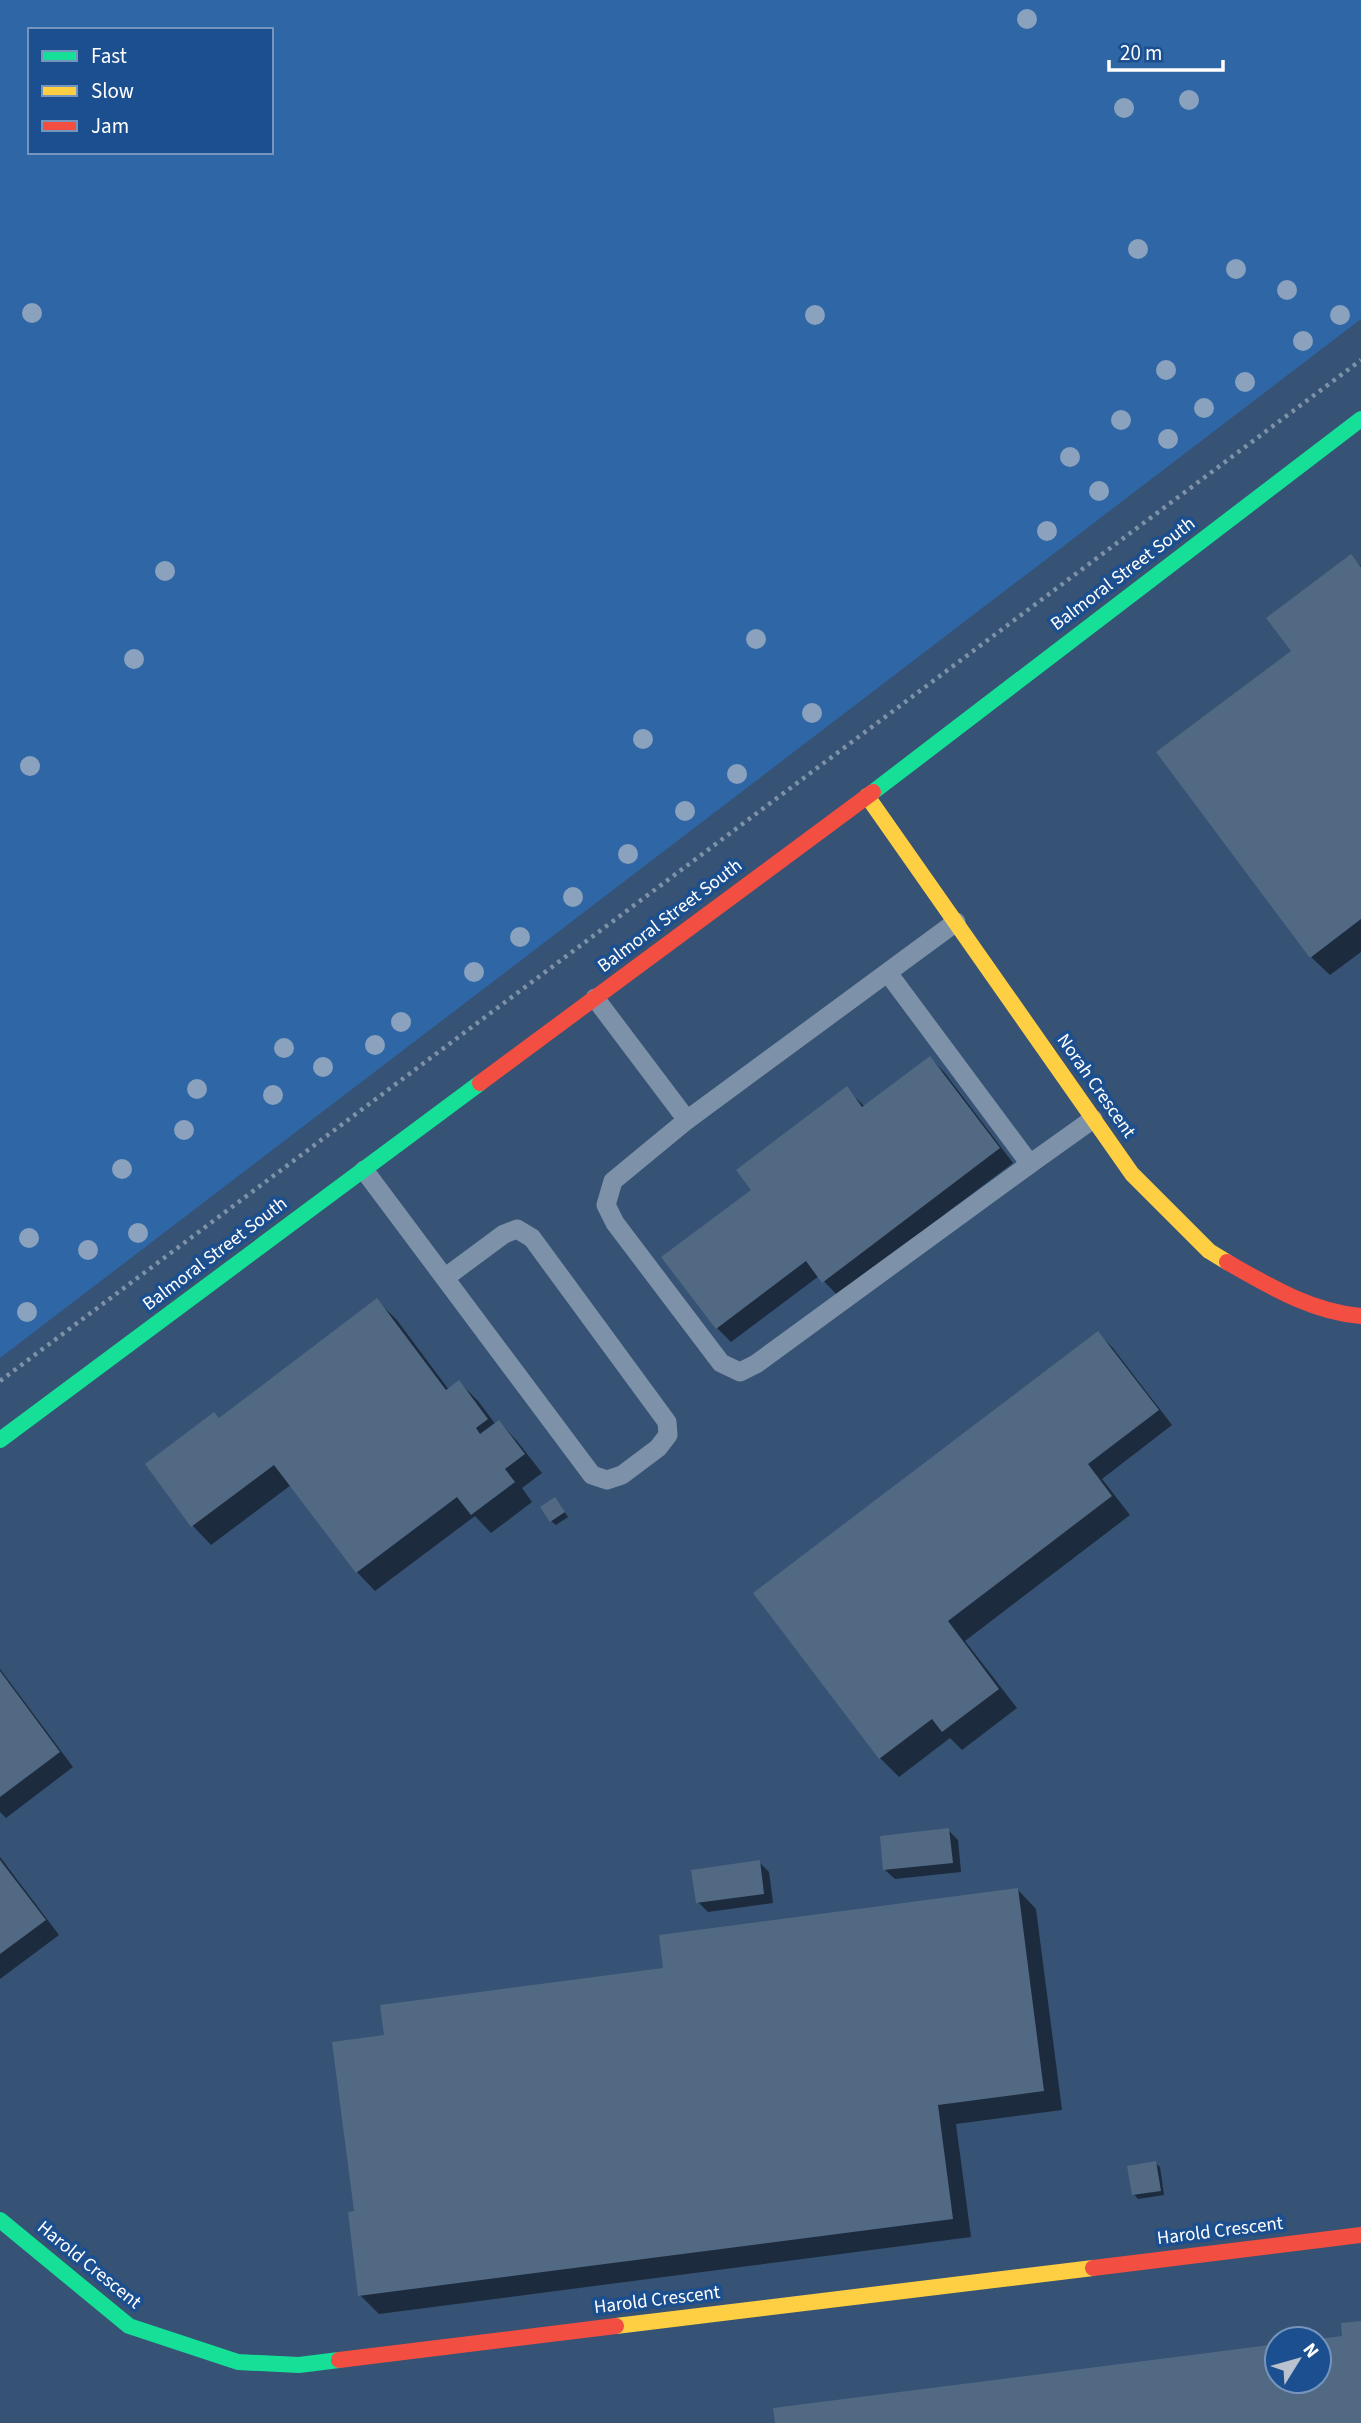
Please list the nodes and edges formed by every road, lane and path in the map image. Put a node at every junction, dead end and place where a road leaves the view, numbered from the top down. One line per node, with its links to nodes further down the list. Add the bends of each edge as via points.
1 (1361, 360): 13 (path)
2 (1361, 419): 3 (street, Balmoral Street South)
3 (867, 796): 4 (street, Norah Crescent); 6 (street, Balmoral Street South)
4 (956, 922): 5 (lane); 7 (street, Norah Crescent)
5 (888, 973): 8 (lane); 9 (lane)
6 (595, 998): 8 (lane); 10 (street, Balmoral Street South)
7 (1093, 1119): 9 (lane); 12 (street, Norah Crescent, via 1132,1174 1209,1251 1277,1291 1339,1314)
8 (687, 1120): 9 (lane, via 613,1181 606,1205 721,1363 740,1372)
9 (1030, 1164)
10 (364, 1170): 11 (lane); 14 (street, Balmoral Street South)
11 (446, 1278): 11 (lane, via 593,1475 607,1480 622,1475 659,1448 668,1436 667,1422 532,1238 517,1229 504,1234)
12 (1361, 1316)
13 (0, 1381)
14 (0, 1440)
15 (0, 2220): 16 (street, Harold Crescent, via 129,2326 238,2362 299,2365)
16 (1361, 2235)

